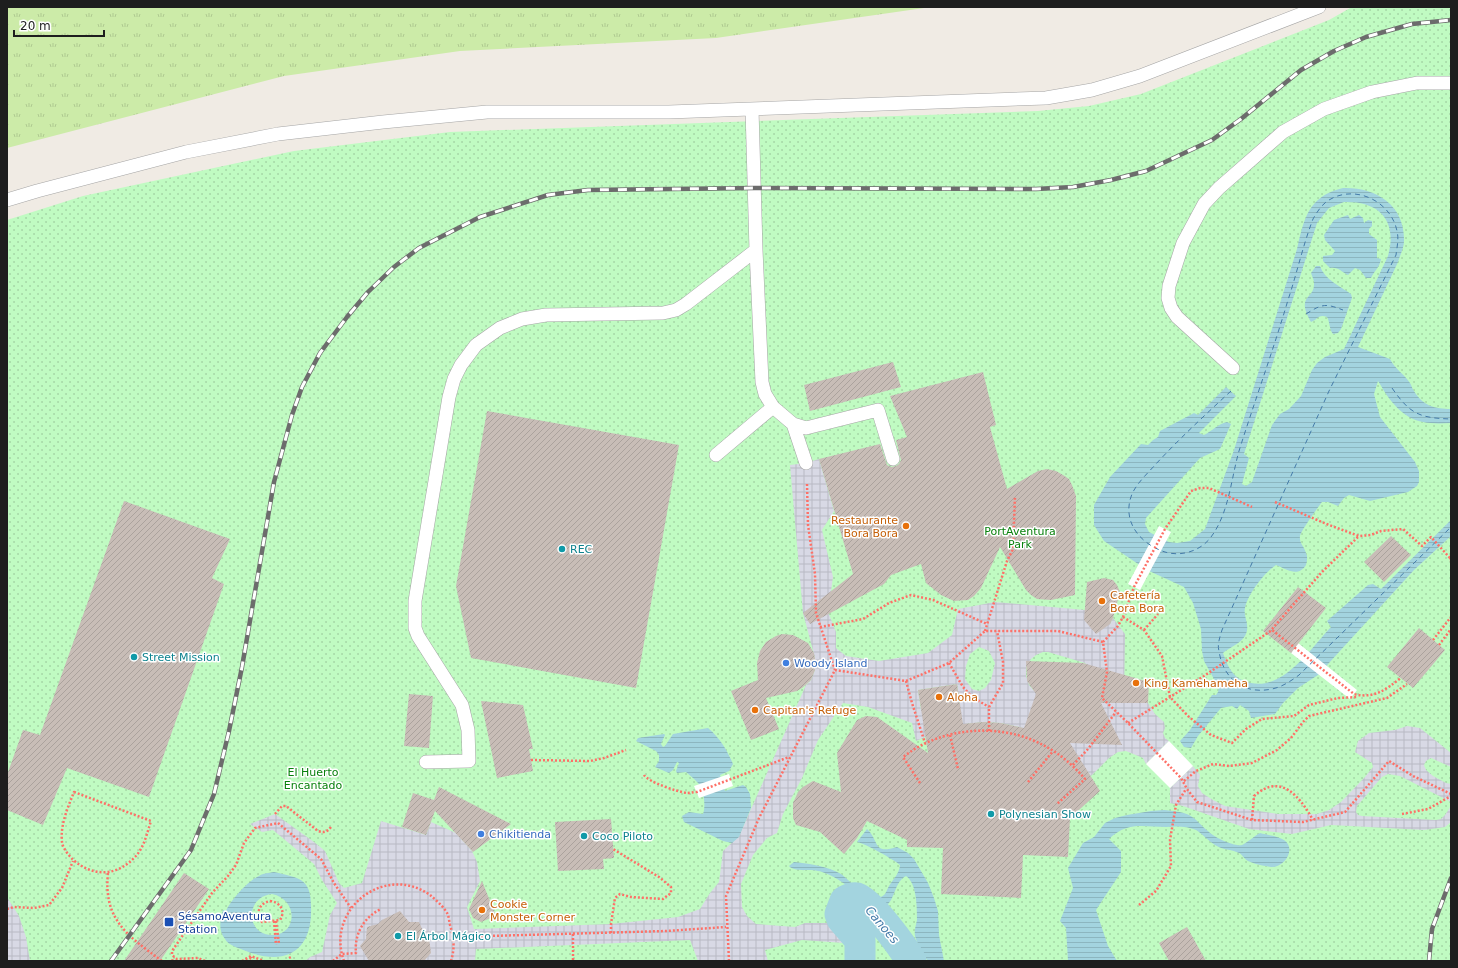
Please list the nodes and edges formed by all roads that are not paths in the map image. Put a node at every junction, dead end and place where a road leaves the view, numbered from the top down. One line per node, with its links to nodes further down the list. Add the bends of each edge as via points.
1 (1319, 7): 3 (lane, via 1140,76 1092,90 1046,98)
2 (1451, 83): 6 (lane, via 1417,83 1372,92 1324,109 1283,132 1204,204 1183,243 1169,286 1168,298 1177,317)
3 (752, 109): 4 (lane, via 669,112 487,112 278,134 186,152); 5 (lane)
4 (7, 200)
5 (756, 250): 7 (lane, via 762,382); 12 (lane, via 676,310 663,313 546,315 522,320 500,328 476,345 461,365 449,397 416,601 415,628 462,705 468,730 469,761)
6 (1233, 368)
7 (773, 407): 8 (lane); 9 (lane)
8 (793, 424): 10 (lane, via 806,428 878,410); 11 (lane)
9 (716, 455)
10 (893, 459)
11 (806, 463)
12 (426, 762)

